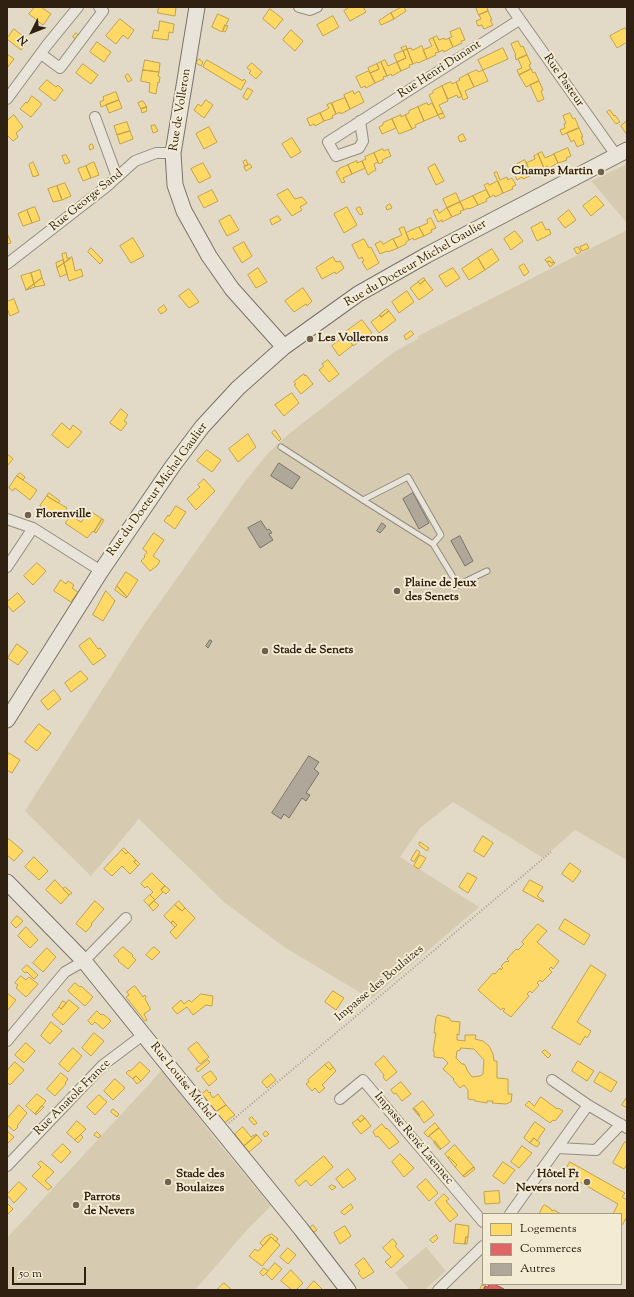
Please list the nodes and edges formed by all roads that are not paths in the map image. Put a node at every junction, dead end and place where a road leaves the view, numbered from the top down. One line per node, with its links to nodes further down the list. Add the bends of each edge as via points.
1 (78, 7): 8 (street)
2 (98, 7): 8 (street, via 103,11 60,68)
3 (197, 7): 13 (street, Rue de Volleron)
4 (299, 7): 5 (street, via 310,10)
5 (318, 7)
6 (510, 7): 7 (street, Rue Pasteur)
7 (520, 20): 11 (street, Rue Henri Dunant); 12 (street, Rue Pasteur)
8 (41, 54): 9 (street)
9 (9, 94)
10 (94, 117): 14 (street)
11 (360, 121)
12 (621, 152): 16 (street, Rue du Docteur Michel Gaulier, via 358,294)
13 (173, 153): 14 (street, Rue George Sand, via 156,153 135,161); 16 (street, Rue de Volleron, via 175,185 184,211 209,256 232,289)
14 (117, 177): 15 (street, Rue George Sand)
15 (7, 264)
16 (284, 347): 23 (street, Rue du Docteur Michel Gaulier, via 238,388 202,427)
17 (281, 447): 18 (lane)
18 (363, 500): 21 (lane); 21 (lane, via 408,477 441,534)
19 (7, 519): 20 (street)
20 (33, 528): 22 (street); 23 (street)
21 (433, 544): 24 (lane, via 458,586)
22 (7, 567)
23 (101, 571): 25 (street, Rue du Docteur Michel Gaulier)
24 (487, 571)
25 (7, 720)
26 (7, 882): 28 (street, Rue Louise Michel)
27 (126, 918): 28 (street)
28 (84, 960): 29 (street, Rue Louise Michel); 30 (street, via 65,972)
29 (143, 1035): 36 (street, Rue Anatole France, via 103,1065); 40 (street, Rue Louise Michel)
30 (7, 1042)
31 (552, 1080): 33 (street)
32 (340, 1099): 38 (street, Impasse René Laennec, via 363,1080)
33 (588, 1105): 34 (street); 35 (street)
34 (624, 1126): 35 (street, via 596,1150)
35 (558, 1148): 37 (street)
36 (7, 1166)
37 (511, 1213)
38 (482, 1221)
39 (482, 1247): 41 (street)
40 (348, 1290)
41 (438, 1290)

